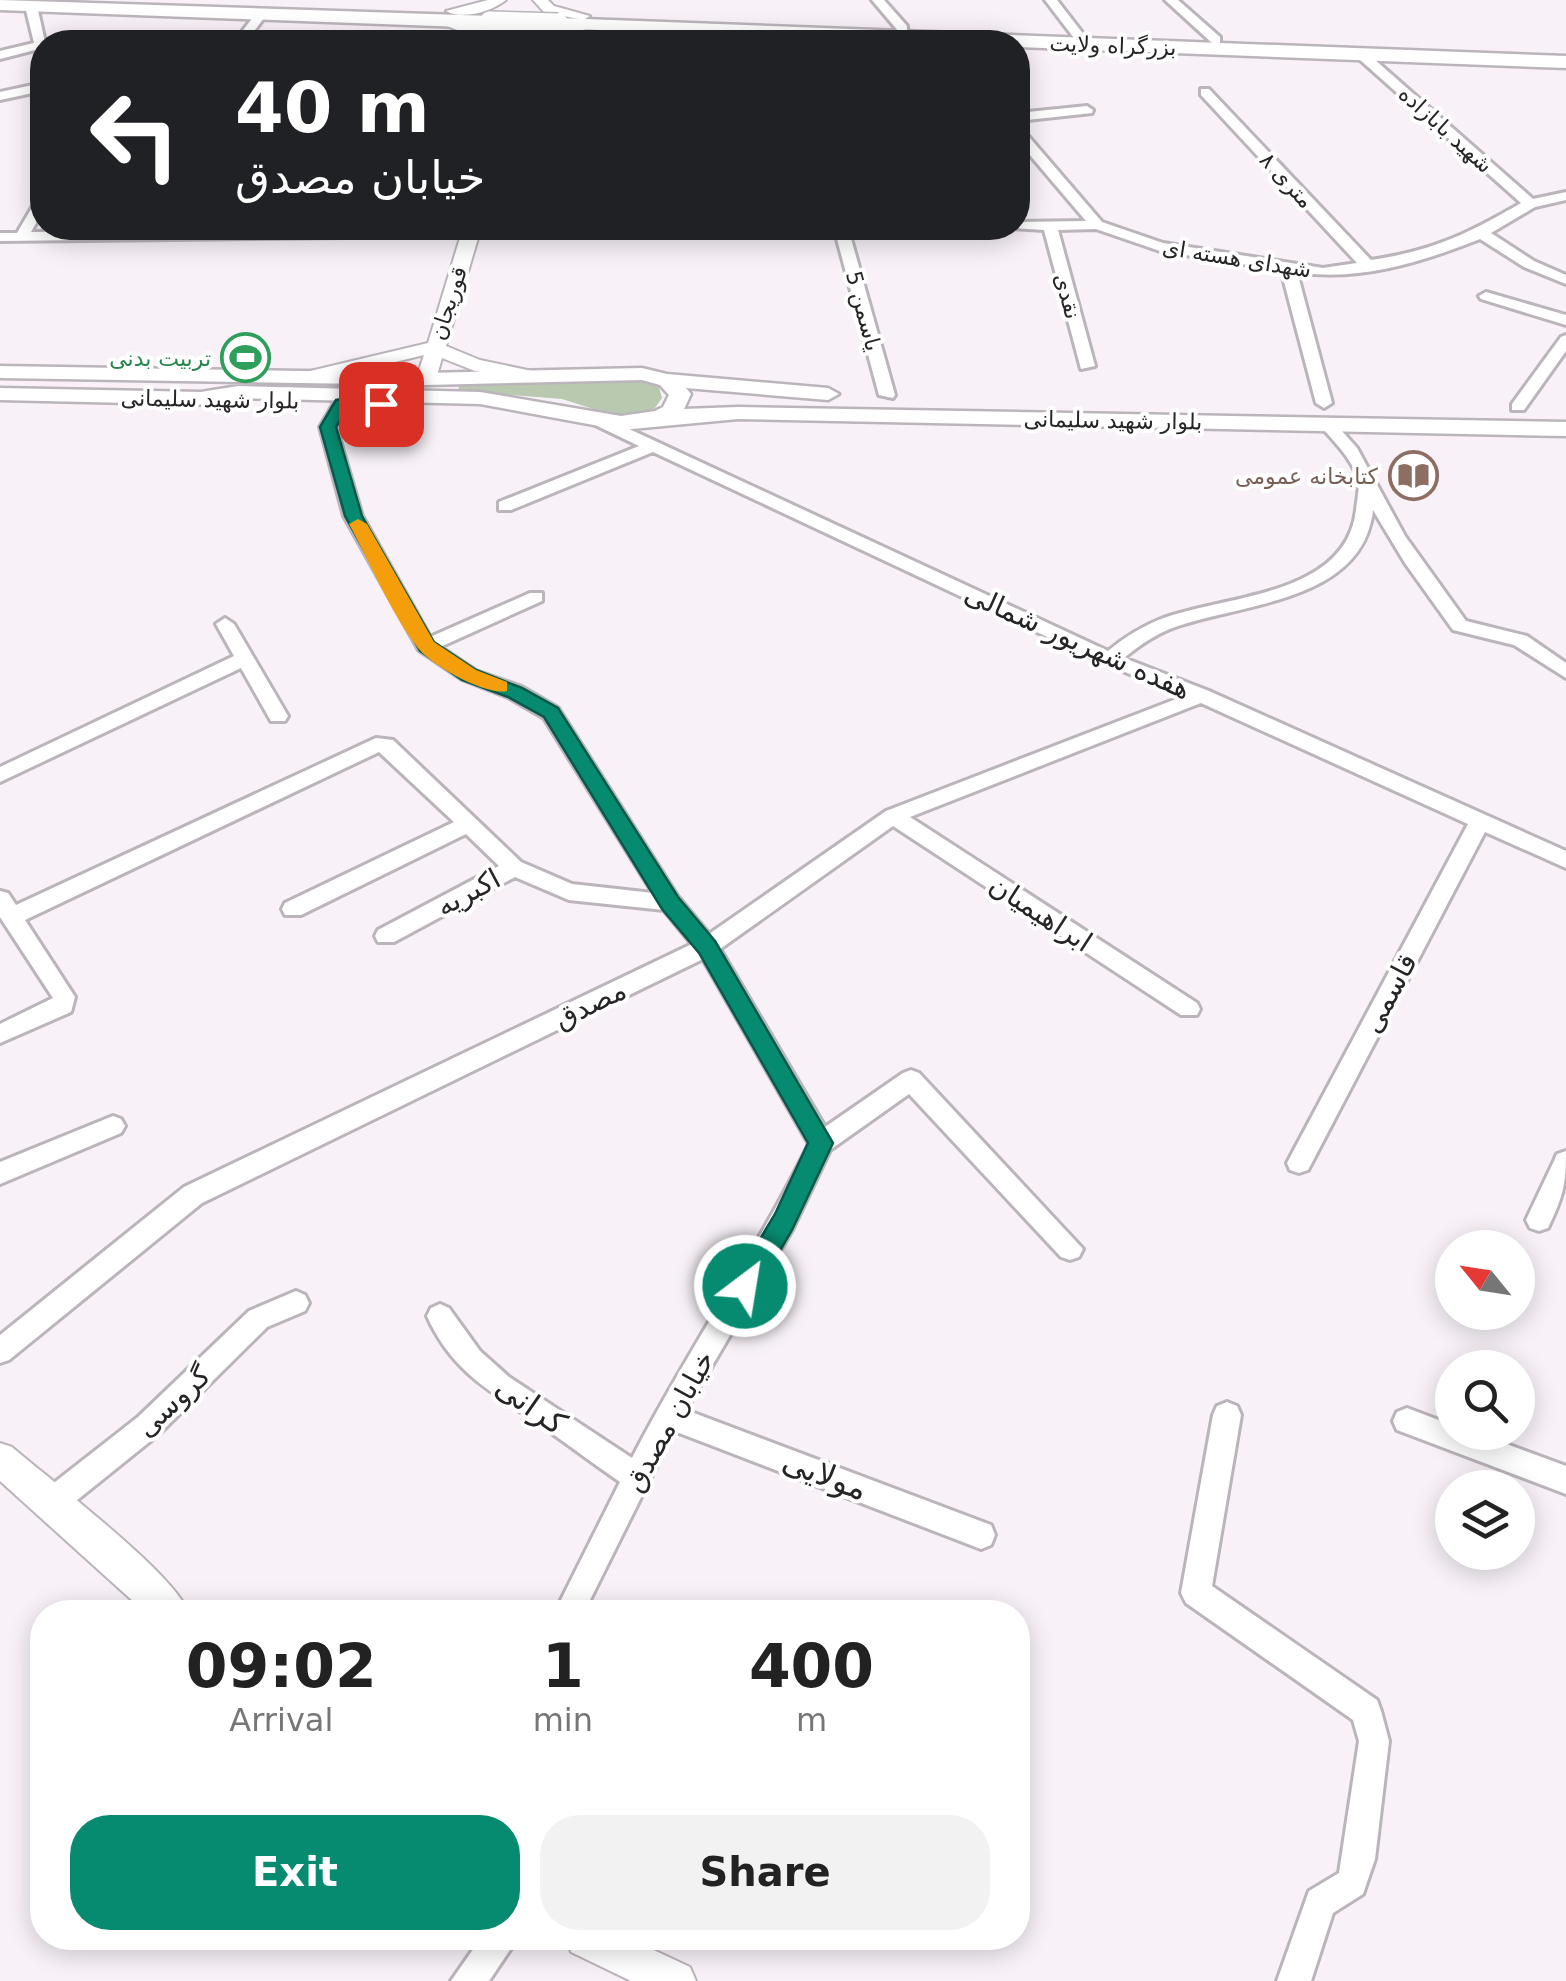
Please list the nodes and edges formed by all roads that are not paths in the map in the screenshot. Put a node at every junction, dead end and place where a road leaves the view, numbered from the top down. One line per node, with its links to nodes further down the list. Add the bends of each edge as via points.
1 (127, 0): 10 (highway, بزرگراه ولایت)
2 (540, 0): 11 (street)
3 (878, 0): 17 (street)
4 (1051, 0): 19 (street)
5 (1171, 0): 20 (street)
6 (0, 4): 7 (highway, بزرگراه ولایت)
7 (31, 6): 9 (highway, بزرگراه ولایت); 12 (street)
8 (495, 12): 10 (highway, بزرگراه ولایت); 11 (highway, بزرگراه ولایت, bridge)
9 (261, 14): 10 (highway, بزرگراه ولایت); 13 (street)
10 (450, 16): 14 (street)
11 (584, 21): 15 (street); 16 (highway, بزرگراه ولایت)
12 (36, 30)
13 (249, 30)
14 (476, 30)
15 (562, 30)
16 (783, 30)
17 (910, 30)
18 (1030, 35): 19 (highway, بزرگراه ولایت)
19 (1078, 35): 20 (highway, بزرگراه ولایت)
20 (1216, 40): 23 (highway, بزرگراه ولایت)
21 (1030, 41): 24 (highway, بزرگراه ولایت)
22 (30, 51): 25 (street)
23 (1566, 53)
24 (1362, 54): 26 (highway, بزرگراه ولایت); 34 (street, شهید بابازاده)
25 (0, 55)
26 (1566, 62)
27 (30, 90): 29 (street)
28 (1205, 92): 46 (street, ۸ متری)
29 (0, 96)
30 (1087, 110): 31 (street)
31 (1030, 116)
32 (1030, 147): 37 (street)
33 (1566, 196): 34 (street, شهدای هسته ای)
34 (1530, 204): 39 (street, شهدای هسته ای)
35 (30, 222): 40 (street)
36 (1050, 225): 37 (street, شهدای هسته ای); 38 (street, شهدای هسته ای); 52 (street, نقدی)
37 (1096, 225): 45 (street, شهدای هسته ای, via 1160,247)
38 (1030, 226)
39 (1481, 232): 46 (street, شهدای هسته ای, via 1422,257); 47 (street)
40 (22, 236): 41 (street); 42 (street)
41 (30, 236)
42 (0, 237)
43 (468, 240): 51 (street, قوریجان)
44 (843, 240): 59 (street, یاسمن 5)
45 (1288, 266): 46 (street, شهدای هسته ای, via 1323,272); 65 (street)
46 (1370, 267)
47 (1566, 280)
48 (1486, 296): 49 (street)
49 (1566, 320)
50 (1566, 340): 62 (street)
51 (433, 347): 54 (street); 55 (street); 57 (street, قوریجان)
52 (1087, 366)
53 (0, 372): 54 (main road, بلوار شهید سلیمانی)
54 (313, 376): 57 (main road, بلوار شهید سلیمانی)
55 (530, 376): 56 (main road, بلوار شهید سلیمانی, via 642,374); 57 (main road, بلوار شهید سلیمانی)
56 (667, 380): 59 (main road, بلوار شهید سلیمانی); 66 (main road, via 680,394)
57 (423, 387): 60 (main road); 63 (main road)
58 (0, 394): 60 (main road, بلوار شهید سلیمانی)
59 (887, 395): 65 (main road, بلوار شهید سلیمانی)
60 (200, 398): 61 (main road, بلوار شهید سلیمانی)
61 (342, 404): 63 (main road, بلوار شهید سلیمانی); 74 (street, via 328,427 353,516)
62 (1518, 407): 64 (main road, بلوار شهید سلیمانی); 65 (main road, بلوار شهید سلیمانی)
63 (539, 408): 67 (main road, بلوار شهید سلیمانی)
64 (1566, 408)
65 (1326, 414): 66 (main road, بلوار شهید سلیمانی); 68 (main road, بلوار شهید سلیمانی); 70 (street, via 1349,442)
66 (661, 417): 67 (main road, بلوار شهید سلیمانی)
67 (593, 418): 69 (street, هفده شهریور شمالی)
68 (1566, 429)
69 (652, 446): 71 (street); 76 (street, هفده شهریور شمالی)
70 (1366, 487): 76 (street, via 1359,538 1326,572 1299,586 1170,620 1126,642); 77 (street, via 1460,626 1520,640)
71 (505, 506)
72 (536, 597): 74 (street)
73 (225, 624): 75 (street)
74 (426, 646): 86 (street, via 469,675 551,713)
75 (244, 659): 79 (street); 80 (street)
76 (1110, 660): 78 (street, هفده شهریور شمالی)
77 (1566, 672)
78 (1202, 696): 81 (street, مصدق); 82 (street, هفده شهریور شمالی)
79 (278, 716)
80 (0, 775)
81 (894, 816): 90 (street, مصدق); 91 (street, ابراهیمیان)
82 (1479, 823): 84 (street, هفده شهریور شمالی); 96 (street, قاسمی)
83 (469, 824): 85 (street); 87 (street, via 386,745 376,745); 88 (street)
84 (1566, 860)
85 (514, 868): 86 (street, اکبریه, via 569,892); 89 (street, اکبریه)
86 (670, 903): 90 (street)
87 (6, 908): 92 (street, via 64,997 53,1013)
88 (293, 909)
89 (386, 936)
90 (707, 947): 94 (street); 102 (street, مصدق, via 193,1195)
91 (1188, 1009)
92 (0, 1034)
93 (113, 1126): 97 (street)
94 (821, 1143): 99 (street, via 911,1080); 103 (street, خیابان مصدق, via 784,1222)
95 (1566, 1161): 98 (street)
96 (1299, 1163)
97 (0, 1172)
98 (1539, 1220)
99 (1070, 1249)
100 (296, 1303): 109 (street, گروسی, via 258,1319 148,1426)
101 (440, 1316): 107 (street, کرانی, via 471,1360 500,1386)
102 (0, 1351)
103 (668, 1416): 107 (street, خیابان مصدق); 110 (street, مولایی)
104 (1227, 1416): 117 (street, via 1196,1593 1366,1712 1374,1741 1352,1883 1320,1902)
105 (1407, 1421): 108 (street)
106 (0, 1459): 109 (street)
107 (637, 1478): 112 (street, خیابان مصدق)
108 (1566, 1480)
109 (51, 1503): 111 (street)
110 (982, 1535)
111 (158, 1600)
112 (575, 1600)
113 (493, 1950): 115 (street)
114 (610, 1950): 116 (street)
115 (468, 1981)
116 (676, 1981)
117 (1294, 1981)

